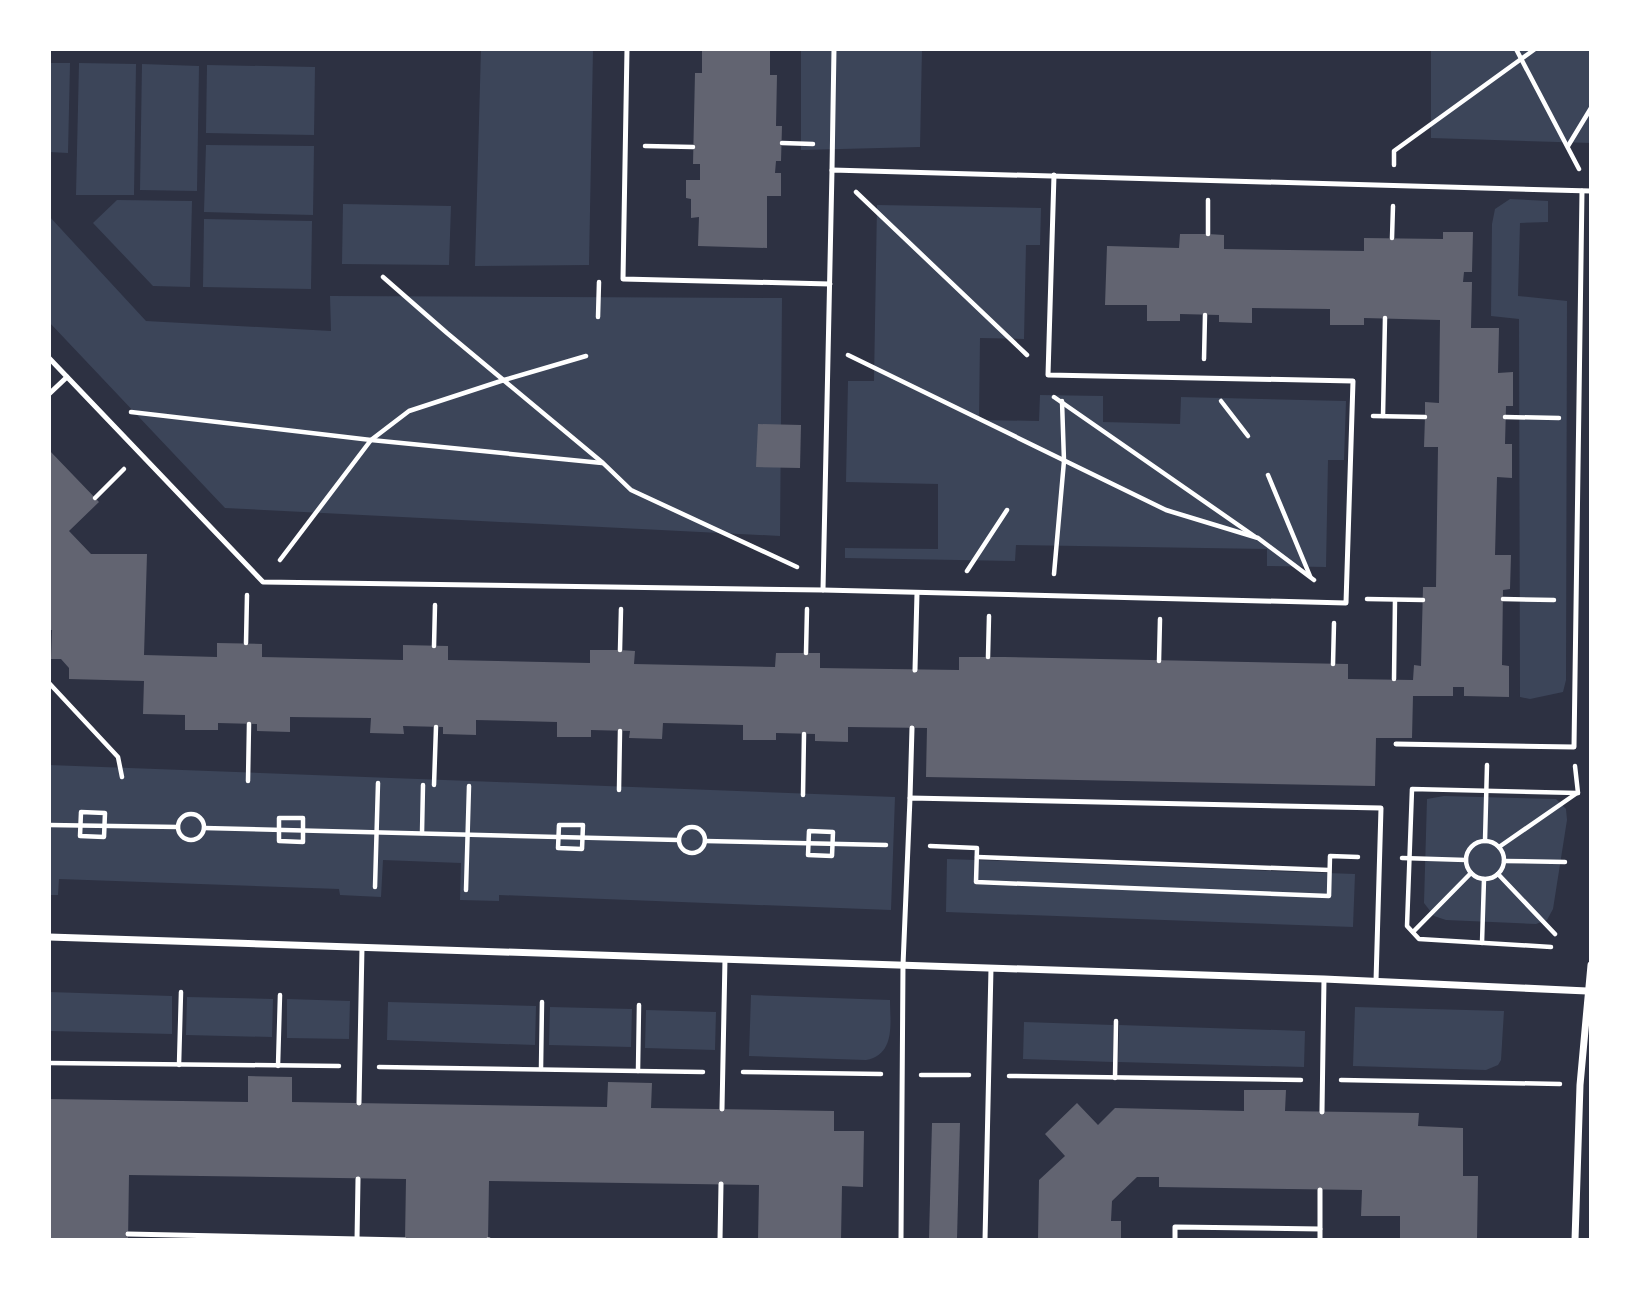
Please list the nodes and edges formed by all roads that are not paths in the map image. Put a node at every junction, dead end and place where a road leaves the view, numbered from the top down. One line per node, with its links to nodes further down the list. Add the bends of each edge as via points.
1 (627, 49): 7 (lane, via 623,279)
2 (834, 49): 3 (lane)
3 (832, 170): 4 (lane); 7 (lane)
4 (1054, 175): 5 (lane); 12 (lane, via 1048,375 1353,381 1346,601)
5 (1582, 191): 6 (lane); 15 (lane, via 1573,747)
6 (1591, 191)
7 (830, 284): 11 (lane)
8 (49, 358): 9 (lane)
9 (67, 377): 10 (lane); 11 (lane, via 263,582)
10 (49, 394)
11 (823, 590): 12 (lane)
12 (918, 593): 13 (lane)
13 (915, 670)
14 (912, 728): 16 (lane)
15 (1396, 744)
16 (910, 798): 20 (lane); 24 (lane, via 1381,808)
17 (49, 937): 18 (street)
18 (362, 947): 19 (street); 26 (lane)
19 (725, 959): 20 (street); 27 (lane)
20 (903, 965): 22 (street); 38 (lane)
21 (1591, 965): 25 (street)
22 (991, 968): 23 (street); 39 (lane)
23 (1324, 979): 24 (street); 28 (lane)
24 (1376, 981): 25 (street)
25 (1587, 991): 42 (street)
26 (359, 1103)
27 (722, 1109)
28 (1322, 1112)
29 (358, 1179): 35 (lane)
30 (722, 1184): 37 (lane)
31 (1320, 1190): 32 (lane)
32 (1320, 1229): 40 (lane, via 1175,1227); 41 (lane)
33 (128, 1234): 34 (lane)
34 (157, 1238): 35 (lane)
35 (357, 1239): 36 (lane)
36 (405, 1240)
37 (720, 1240)
38 (901, 1240)
39 (985, 1240)
40 (1175, 1240)
41 (1320, 1240)
42 (1575, 1240)

